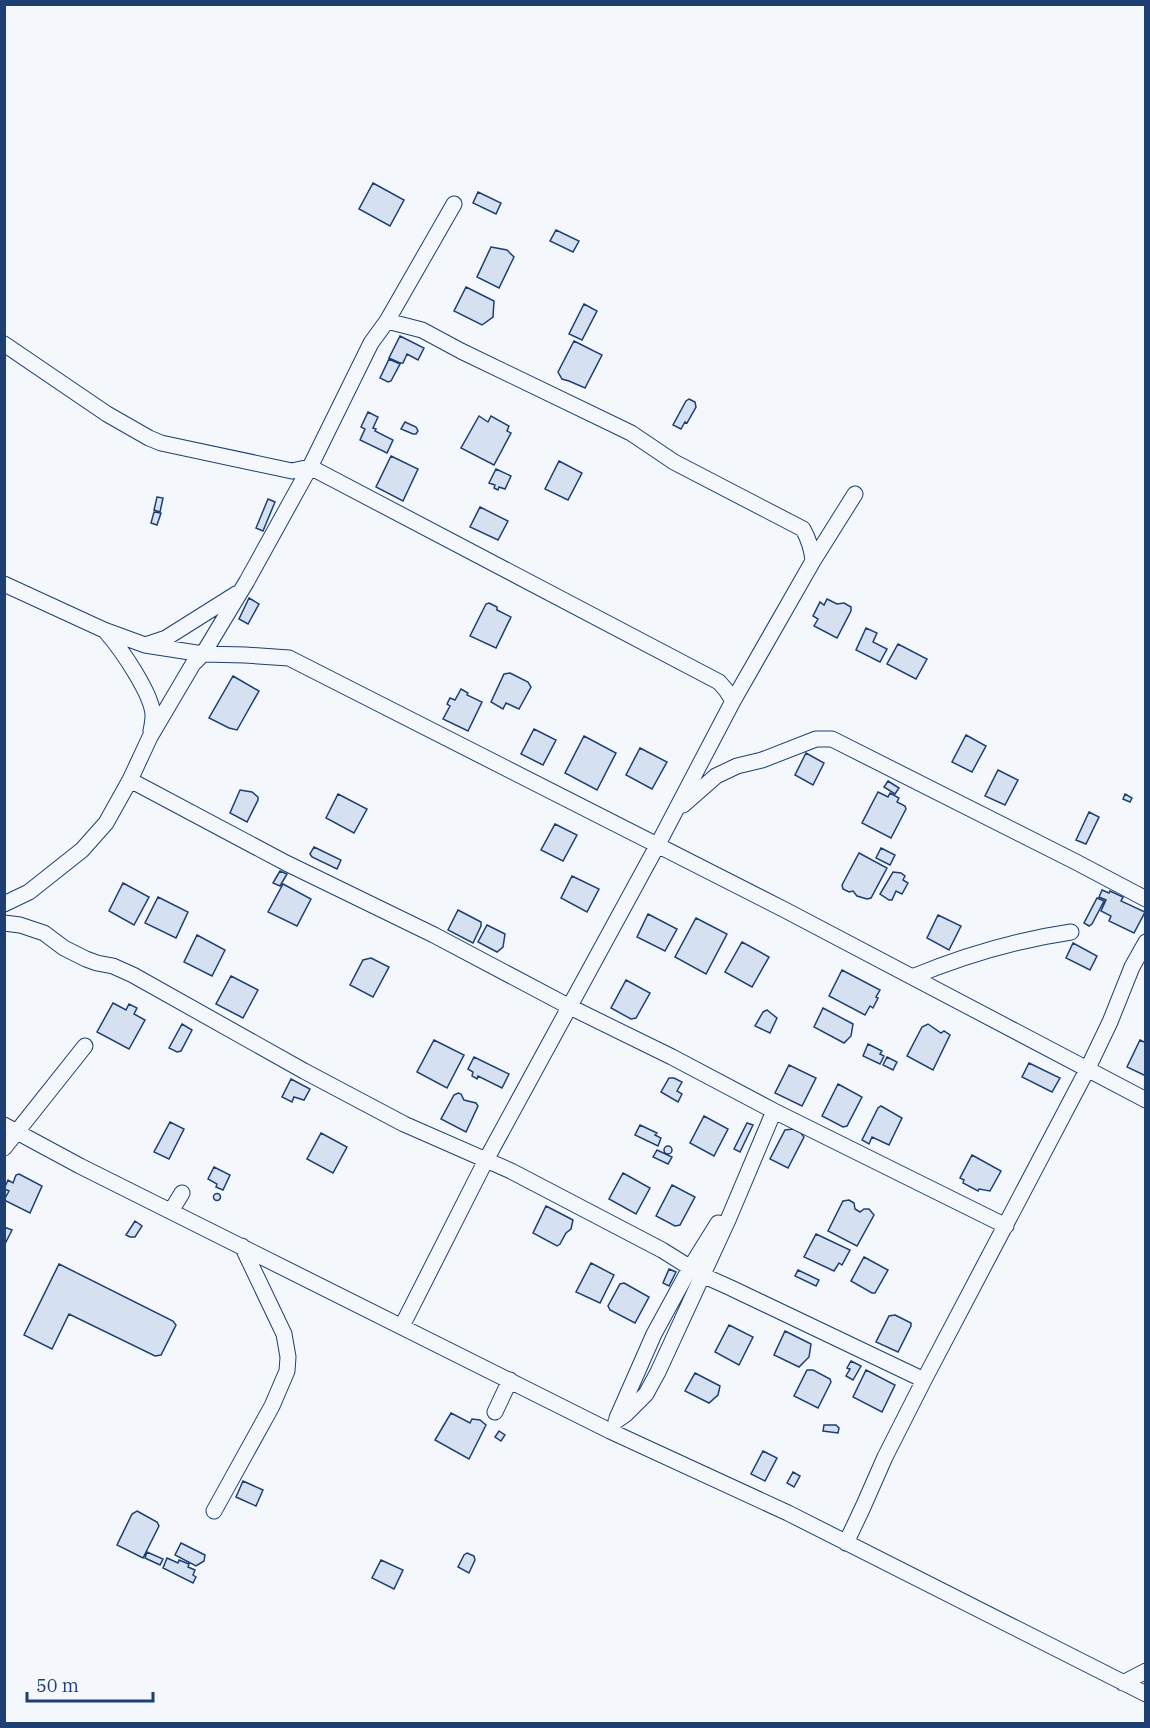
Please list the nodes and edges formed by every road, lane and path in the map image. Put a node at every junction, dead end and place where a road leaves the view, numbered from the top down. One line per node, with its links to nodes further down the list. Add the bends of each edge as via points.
1 (454, 204): 2 (street)
2 (387, 321): 6 (street, via 370,343); 8 (street, via 422,330 631,433 674,462 803,529)
3 (4, 344): 5 (street)
4 (4, 356): 5 (street)
5 (39, 368): 6 (street, via 107,414 161,443 292,471)
6 (310, 467): 10 (street); 14 (street, via 719,682)
7 (855, 494): 8 (street)
8 (813, 561): 14 (street)
9 (4, 584): 11 (street)
10 (241, 591): 12 (street, via 166,638); 13 (street)
11 (104, 630): 12 (street); 15 (street, via 144,688 153,715)
12 (145, 645): 13 (street)
13 (203, 654): 15 (street); 18 (street, via 289,658)
14 (733, 701): 17 (street)
15 (150, 736): 16 (street)
16 (130, 780): 20 (street, via 106,823 82,850 29,892); 25 (street)
17 (674, 813): 18 (street); 19 (street, via 716,776 737,765 762,760 816,739 832,739)
18 (657, 846): 24 (street); 25 (street)
19 (1146, 899)
20 (4, 904)
21 (4, 923): 32 (street, via 44,933 87,959 133,975 404,1124)
22 (1071, 932): 24 (street, via 982,951)
23 (1146, 942): 27 (street)
24 (912, 977): 27 (street)
25 (568, 1006): 29 (street); 32 (street)
26 (85, 1046): 30 (street)
27 (1087, 1070): 28 (street); 35 (street)
28 (1146, 1100)
29 (774, 1111): 35 (street); 37 (street, via 739,1194)
30 (11, 1129): 31 (street); 34 (street)
31 (4, 1148)
32 (486, 1160): 37 (street, via 662,1250); 38 (street)
33 (182, 1193): 34 (street)
34 (171, 1211): 36 (street)
35 (1006, 1226): 40 (street)
36 (242, 1246): 38 (street); 43 (street, via 284,1334 287,1371)
37 (696, 1272): 40 (street); 42 (street, via 658,1372 646,1394)
38 (402, 1326): 39 (street)
39 (510, 1380): 41 (street); 42 (street)
40 (924, 1380): 44 (street)
41 (495, 1412)
42 (613, 1426): 44 (street)
43 (214, 1511)
44 (846, 1543): 46 (street)
45 (1146, 1671): 46 (street)
46 (1123, 1683): 47 (street)
47 (1146, 1694)

